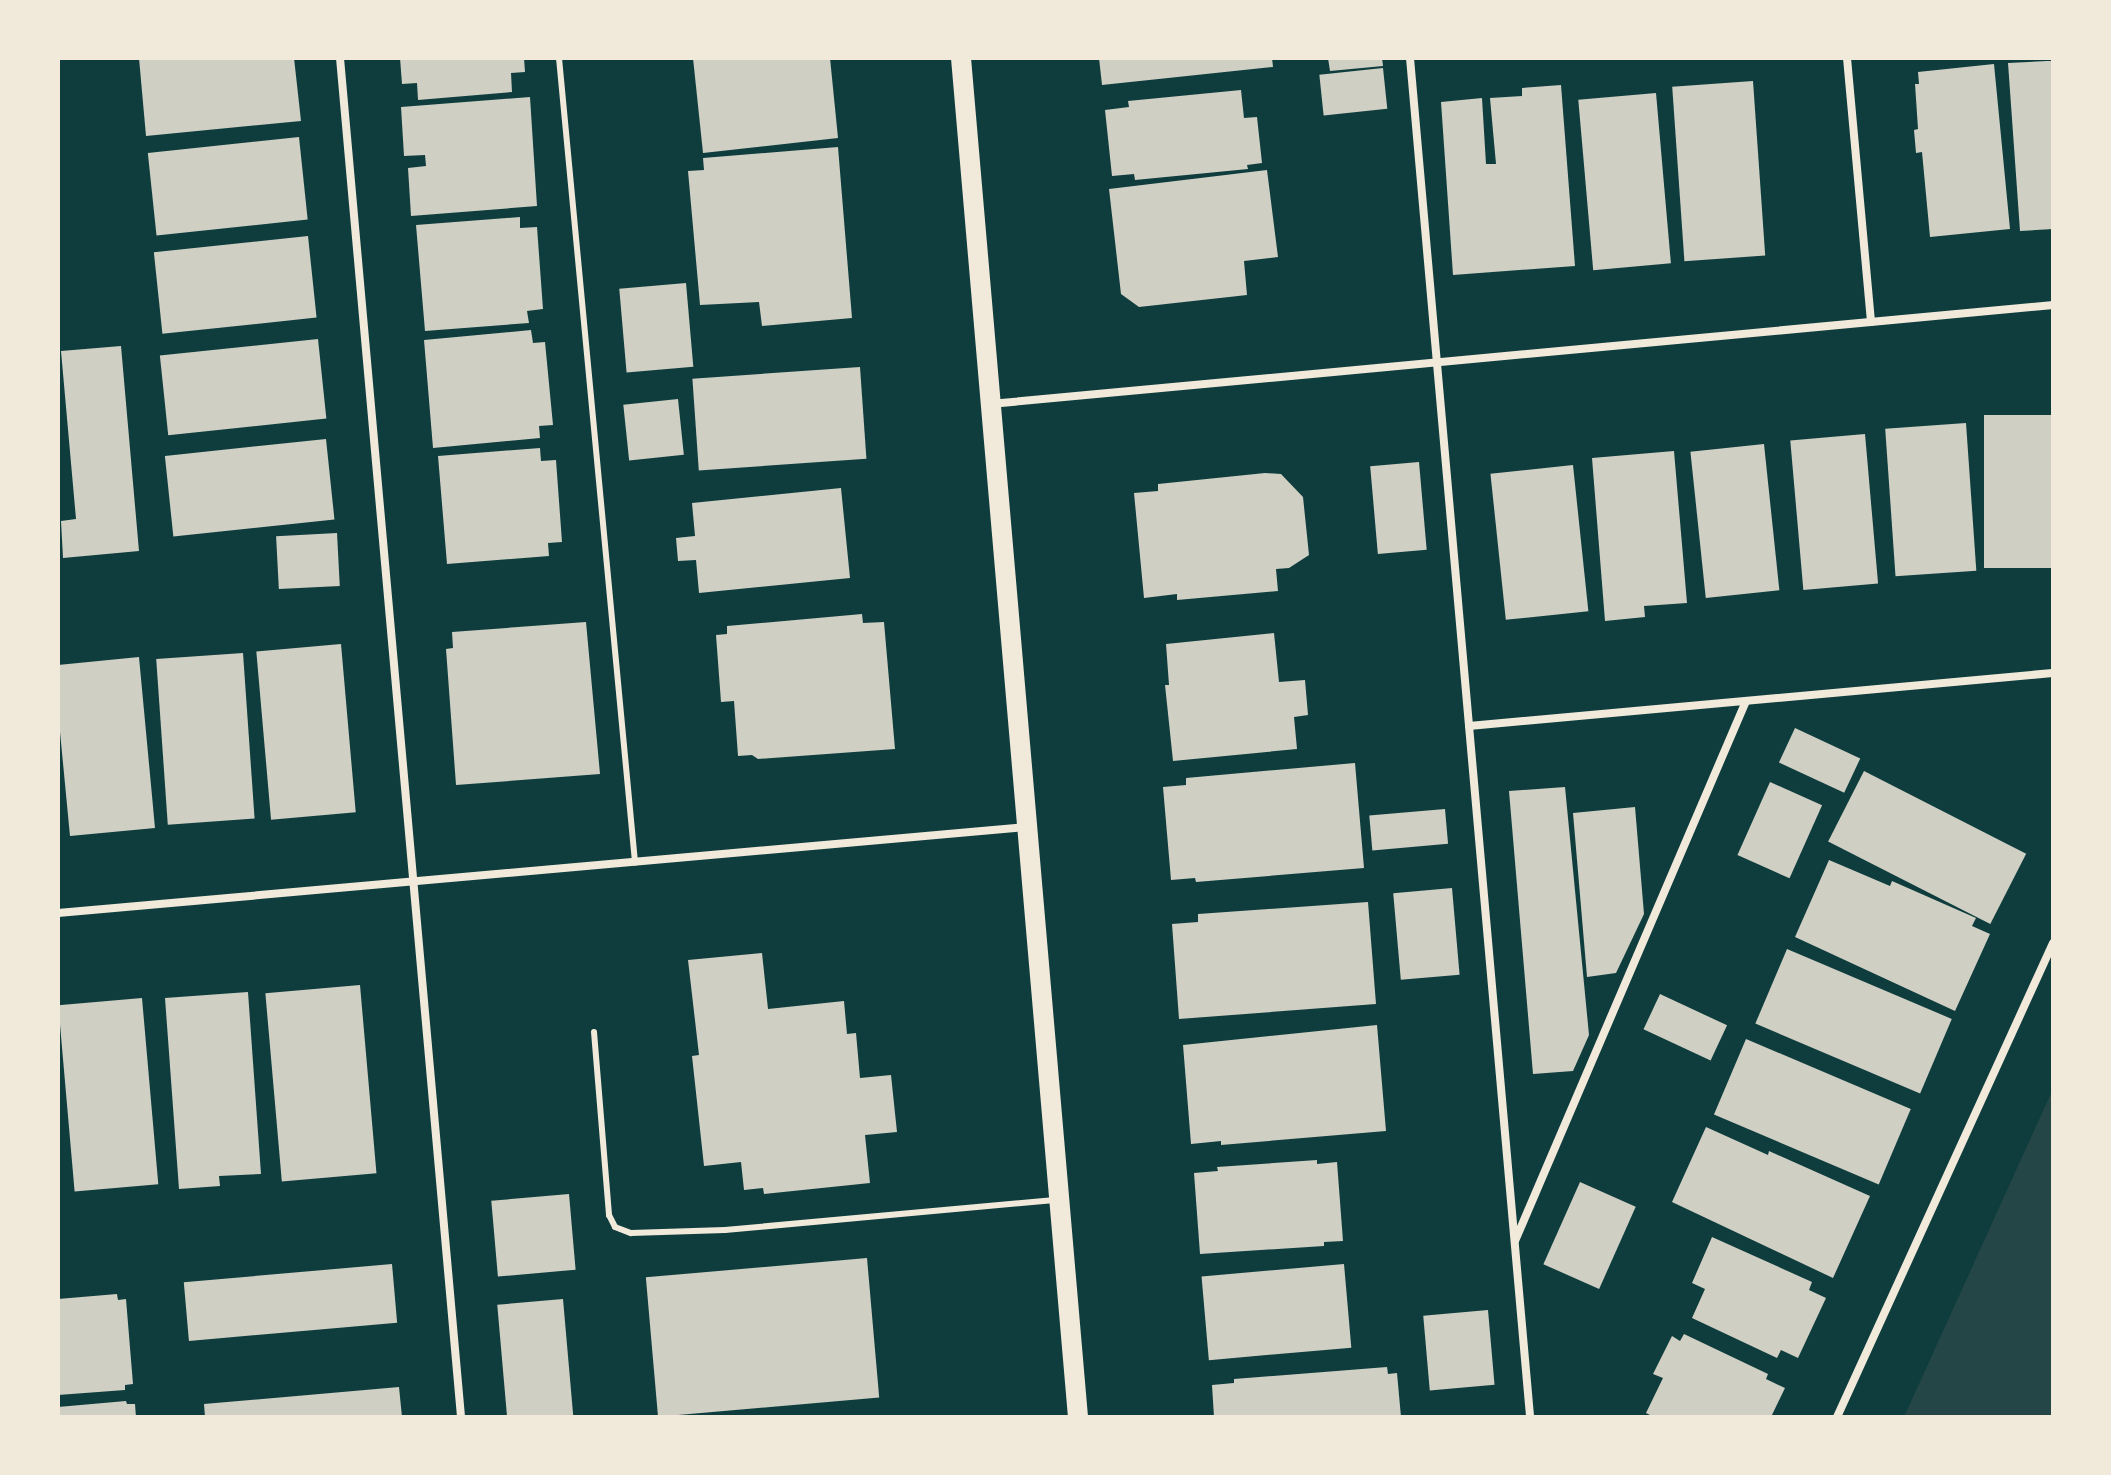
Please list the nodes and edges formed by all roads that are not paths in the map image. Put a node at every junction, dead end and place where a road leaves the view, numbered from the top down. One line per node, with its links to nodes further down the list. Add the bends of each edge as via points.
1 (340, 58): 15 (street)
2 (559, 58): 14 (lane)
3 (961, 58): 9 (main road)
4 (1410, 58): 8 (street)
5 (1847, 58): 7 (street)
6 (2053, 305): 7 (street)
7 (1871, 322): 8 (street)
8 (1437, 362): 9 (street); 12 (street)
9 (990, 404): 13 (main road)
10 (2053, 673): 11 (street)
11 (1746, 701): 12 (street); 20 (street)
12 (1469, 726): 20 (street)
13 (1025, 827): 14 (street); 19 (main road)
14 (635, 862): 15 (street)
15 (414, 881): 16 (street); 21 (street)
16 (58, 913)
17 (2053, 943): 24 (street)
18 (594, 1032): 19 (lane, via 609,1215 615,1227 631,1233 725,1230)
19 (1059, 1199): 22 (main road)
20 (1515, 1242): 23 (street)
21 (461, 1417)
22 (1078, 1417)
23 (1530, 1417)
24 (1837, 1417)

